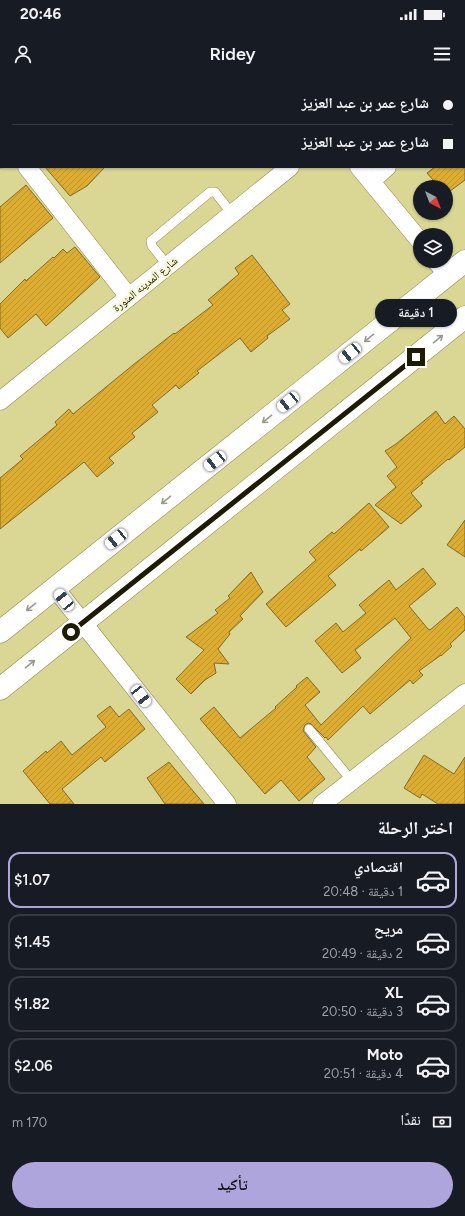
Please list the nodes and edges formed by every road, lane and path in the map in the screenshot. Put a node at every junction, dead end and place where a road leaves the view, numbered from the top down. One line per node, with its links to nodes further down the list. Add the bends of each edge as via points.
1 (28, 168): 12 (street)
2 (289, 168): 6 (street, شارع المدينه المنورة)
3 (360, 168): 5 (street)
4 (386, 168): 5 (street)
5 (371, 181): 7 (street)
6 (232, 214): 10 (street, شارع المدينه المنورة); 10 (lane, via 215,192 210,192 151,241 151,245)
7 (413, 233)
8 (465, 261): 9 (street)
9 (453, 265)
10 (168, 266): 12 (street, شارع المدينه المنورة)
11 (442, 268): 15 (street, one-way to 15)
12 (128, 297): 14 (street, شارع المدينه المنورة)
13 (465, 317): 16 (street, one-way to 13)
14 (0, 401)
15 (55, 588): 16 (street); 17 (street, one-way to 17)
16 (82, 622): 18 (street, one-way to 16); 22 (street)
17 (0, 632)
18 (0, 688)
19 (465, 692): 21 (street)
20 (309, 729): 21 (lane)
21 (352, 780): 23 (street)
22 (227, 804)
23 (322, 804)

